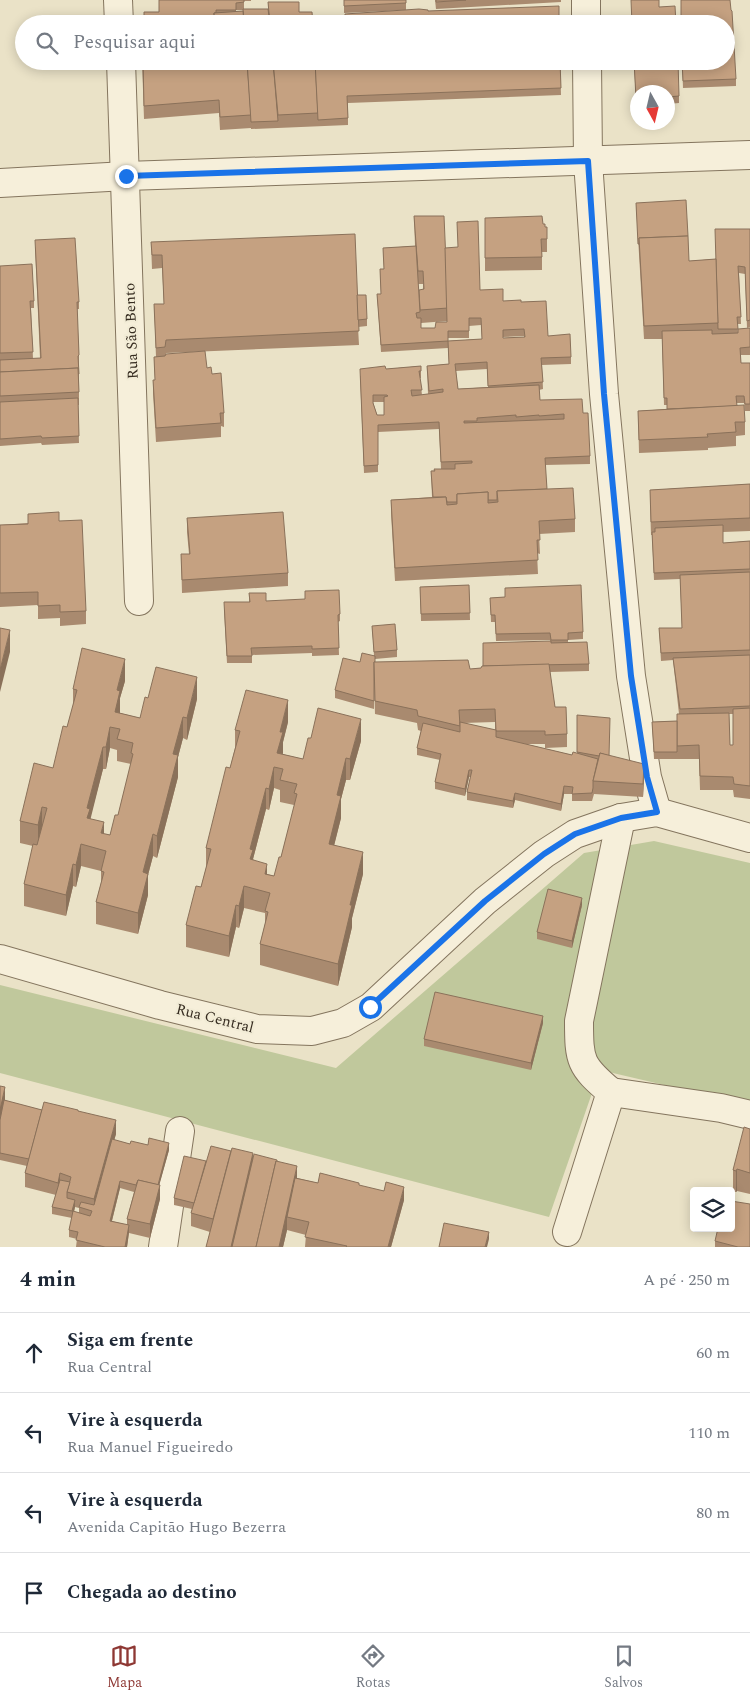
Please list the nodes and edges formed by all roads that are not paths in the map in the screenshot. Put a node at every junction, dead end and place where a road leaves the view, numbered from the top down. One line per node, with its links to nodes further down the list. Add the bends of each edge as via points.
1 (118, 0): 3 (street)
2 (586, 0): 4 (street)
3 (119, 15)
4 (586, 15)
5 (120, 70): 9 (street, Rua São Bento)
6 (587, 70): 8 (street)
7 (750, 155): 8 (street)
8 (588, 161): 9 (street); 12 (street, via 604,394 631,676 647,777)
9 (126, 176): 10 (street); 11 (street, Rua São Bento)
10 (0, 183)
11 (139, 601)
12 (657, 812): 13 (street, Rua Central); 14 (street, Rua Central)
13 (621, 818): 15 (street, Rua Central, via 575,834 544,854 485,901 370,1007 343,1024 312,1031 257,1029); 16 (street, via 579,1021 583,1064)
14 (750, 838)
15 (0, 960)
16 (611, 1092): 17 (street); 19 (street)
17 (750, 1115)
18 (180, 1131): 20 (street)
19 (567, 1232)
20 (163, 1247)

